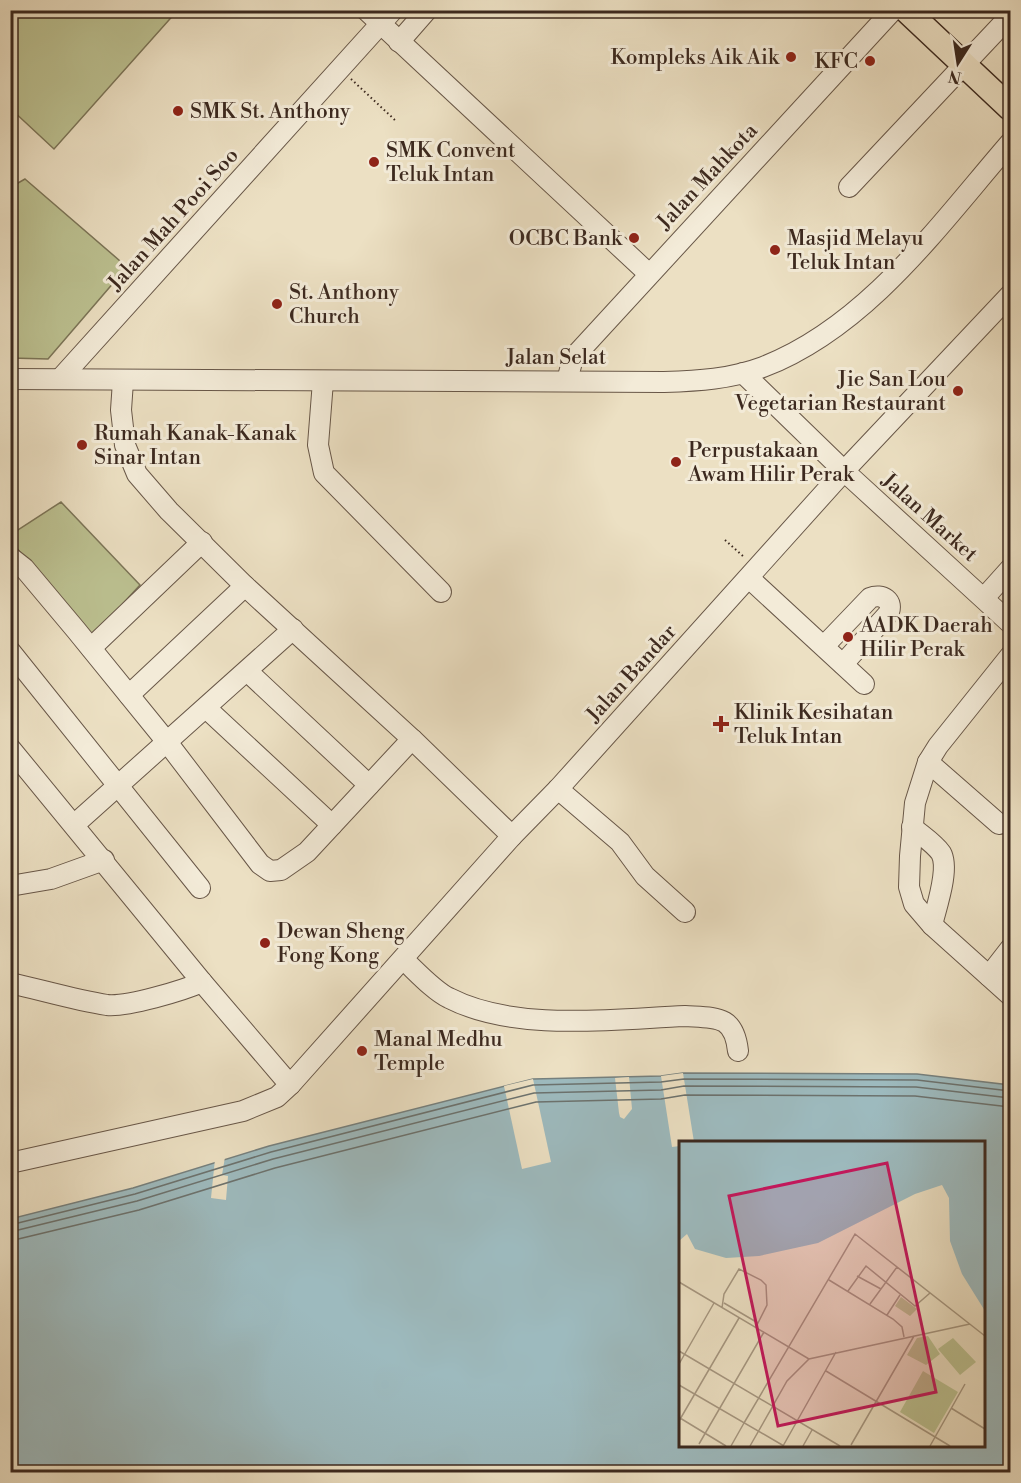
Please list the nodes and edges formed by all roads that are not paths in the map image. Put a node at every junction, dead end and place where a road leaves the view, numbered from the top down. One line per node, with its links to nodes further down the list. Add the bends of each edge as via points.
1 (366, 10): 6 (street)
2 (427, 10): 7 (street)
3 (893, 10): 12 (street, Jalan Mahkota)
4 (906, 10): 8 (main road)
5 (1011, 16): 8 (street)
6 (387, 17): 7 (street); 16 (street, Jalan Mah Pooi Soo)
7 (399, 42): 12 (street)
8 (966, 66): 9 (main road); 11 (street)
9 (1011, 108)
10 (1011, 143): 14 (street, Jalan Selat, via 903,266 856,312 807,345)
11 (849, 187)
12 (649, 274): 19 (street, Jalan Mahkota, via 573,357)
13 (1011, 295): 20 (street, Jalan Bandar)
14 (743, 373): 19 (street, Jalan Selat, via 690,382); 20 (street, Jalan Market)
15 (10, 379): 16 (street, Jalan Selat)
16 (60, 379): 17 (street, Jalan Selat)
17 (123, 381): 18 (street, Jalan Selat); 21 (street, via 123,435 137,474)
18 (323, 381): 19 (street, Jalan Selat); 26 (street, via 318,445 324,473)
19 (567, 381)
20 (844, 471): 24 (street, Jalan Bandar); 27 (street, Jalan Market)
21 (201, 543): 25 (street); 31 (street)
22 (10, 557): 31 (street, via 24,568)
23 (1011, 569): 27 (street)
24 (753, 574): 30 (street); 45 (street, Jalan Bandar)
25 (245, 586): 29 (street); 37 (street)
26 (441, 592)
27 (984, 598): 28 (street, Jalan Market)
28 (1011, 623)
29 (293, 629): 35 (street); 39 (street)
30 (824, 646): 34 (street); 34 (street, via 870,598 886,599 890,603 888,614)
31 (91, 648): 37 (street)
32 (10, 651): 43 (street)
33 (1009, 661): 42 (street)
34 (843, 664): 36 (street)
35 (247, 671): 38 (street); 44 (street)
36 (864, 684)
37 (129, 695): 40 (street)
38 (206, 708): 40 (street); 48 (street)
39 (412, 739): 44 (street); 50 (street)
40 (167, 742): 43 (street); 48 (street, via 260,864 270,871 293,863)
41 (10, 748): 46 (street)
42 (928, 762): 47 (street); 49 (street)
43 (119, 785): 46 (street); 53 (street)
44 (369, 785): 48 (street)
45 (558, 789): 50 (street, Jalan Bandar); 54 (street, via 620,842 645,876)
46 (75, 824): 51 (street)
47 (999, 824)
48 (332, 825)
49 (912, 827): 55 (street, via 909,887 914,904); 55 (street, via 942,855 944,865)
50 (512, 836): 57 (street, Jalan Bandar)
51 (104, 860): 52 (street, via 51,879); 59 (street)
52 (10, 886)
53 (200, 888)
54 (684, 912)
55 (932, 925): 58 (street)
56 (1011, 949): 58 (street)
57 (403, 960): 62 (street, via 447,998 488,1012 538,1021 709,1017 728,1024 736,1034); 63 (street, Jalan Bandar)
58 (989, 976): 61 (street)
59 (202, 982): 60 (street, via 184,990 109,1005); 63 (street)
60 (10, 983)
61 (1011, 995)
62 (738, 1051)
63 (290, 1085): 64 (street, Jalan Bandar, via 277,1098 243,1111)
64 (10, 1163)

